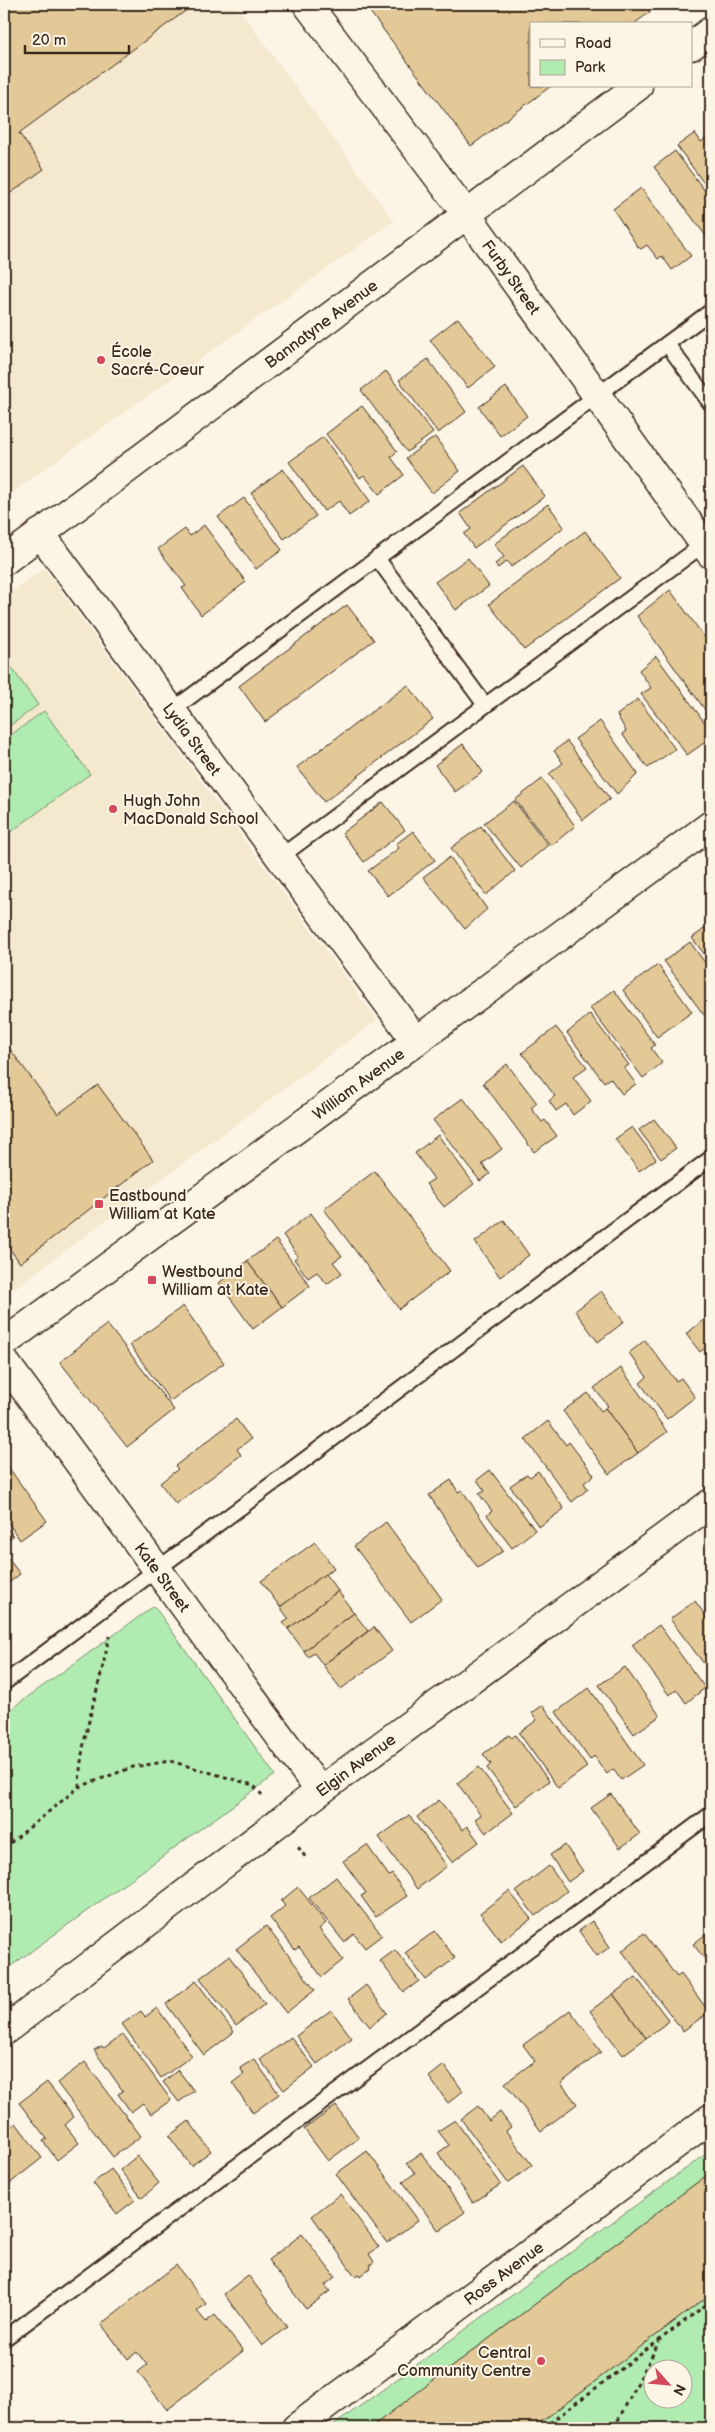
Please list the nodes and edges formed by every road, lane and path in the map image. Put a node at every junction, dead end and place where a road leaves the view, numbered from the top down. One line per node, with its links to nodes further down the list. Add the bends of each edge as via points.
1 (311, 5): 5 (street, Furby Street)
2 (711, 31): 3 (street)
3 (692, 45)
4 (635, 88): 5 (street, Bannatyne Avenue)
5 (468, 215): 8 (street, Furby Street); 10 (street, Bannatyne Avenue)
6 (711, 311): 7 (lane)
7 (667, 344): 8 (lane); 9 (lane)
8 (597, 395): 11 (street, Furby Street); 12 (lane)
9 (711, 404)
10 (40, 533): 13 (street, Bannatyne Avenue); 15 (street, Lydia Street)
11 (709, 546): 14 (lane)
12 (377, 558): 14 (lane); 15 (lane)
13 (4, 561)
14 (485, 706): 17 (lane)
15 (172, 711): 17 (street, Lydia Street)
16 (711, 825): 18 (street, William Avenue)
17 (280, 857): 18 (street, Lydia Street)
18 (416, 1041): 20 (street, William Avenue)
19 (711, 1158): 23 (lane)
20 (4, 1343)
21 (4, 1361): 23 (street, Kate Street)
22 (711, 1503): 28 (street, Elgin Avenue)
23 (157, 1569): 24 (lane); 28 (street, Kate Street)
24 (116, 1600): 25 (lane); 27 (path, via 103,1673 79,1761)
25 (4, 1683)
26 (253, 1785): 27 (path, via 170,1762 133,1767)
27 (79, 1786): 30 (path)
28 (320, 1791): 31 (street, Elgin Avenue)
29 (711, 1814): 34 (lane)
30 (4, 1848)
31 (4, 2031)
32 (711, 2118): 36 (street, Ross Avenue)
33 (711, 2301): 35 (path)
34 (4, 2339)
35 (660, 2340): 37 (path); 38 (path)
36 (296, 2428)
37 (543, 2428)
38 (614, 2428)

